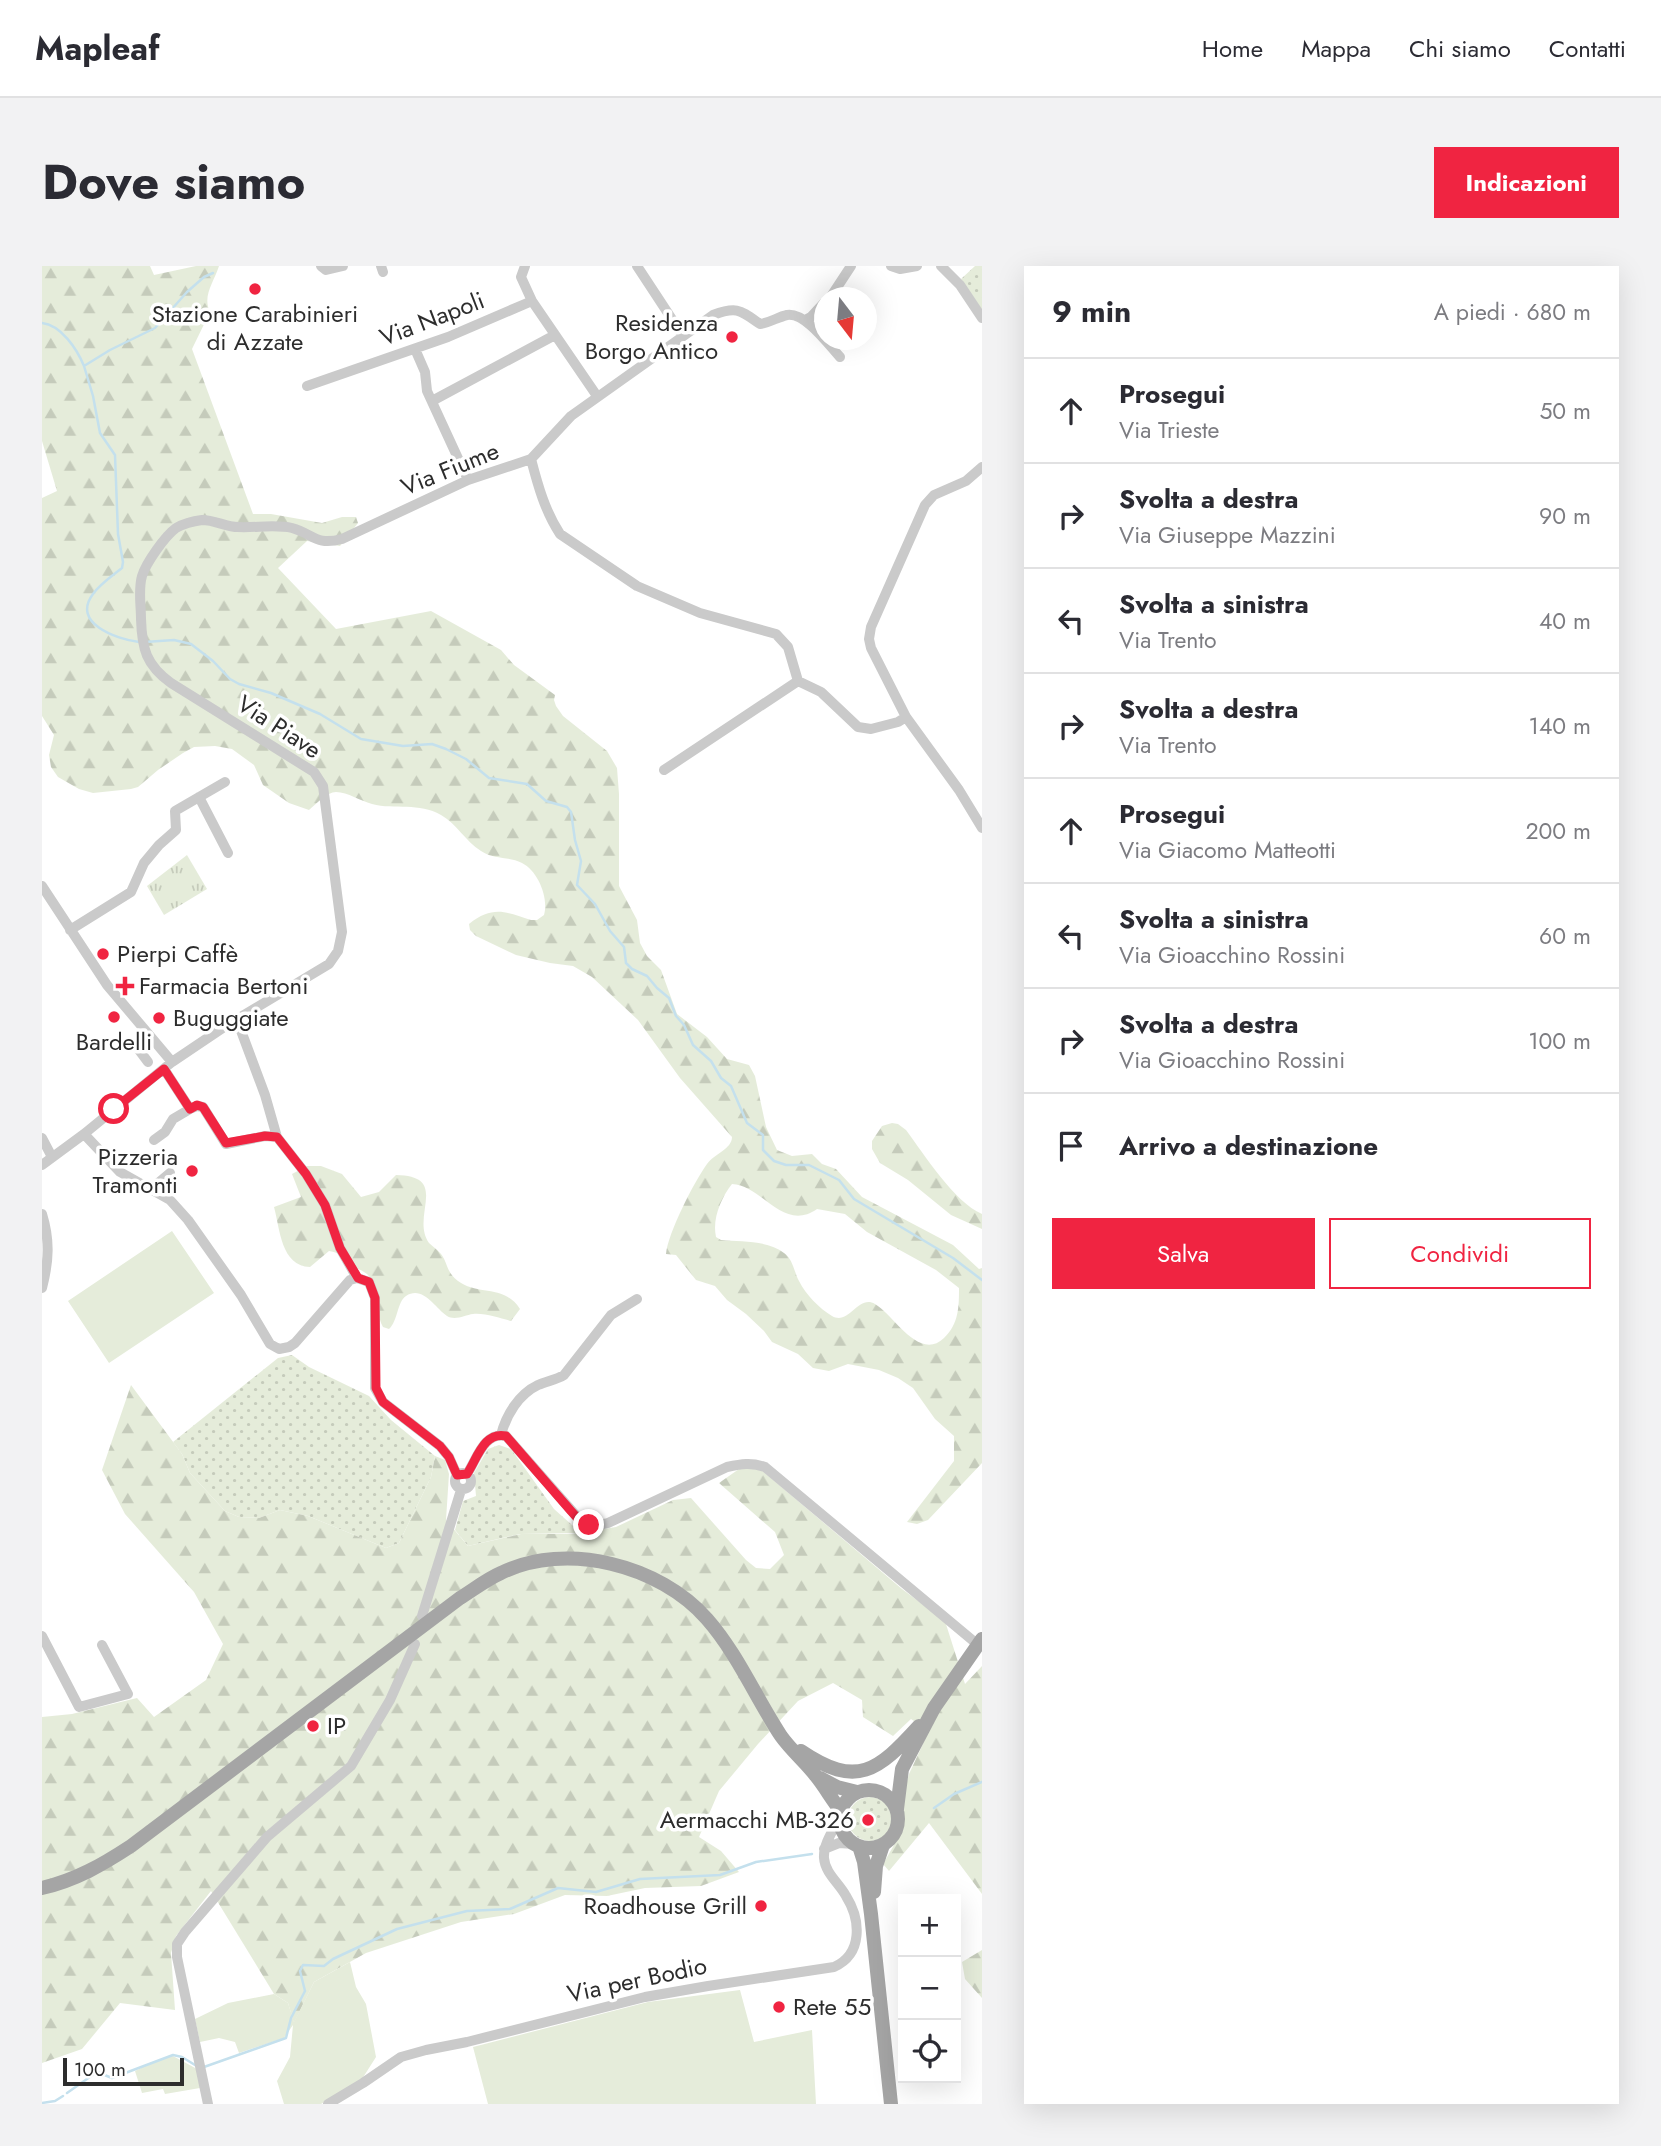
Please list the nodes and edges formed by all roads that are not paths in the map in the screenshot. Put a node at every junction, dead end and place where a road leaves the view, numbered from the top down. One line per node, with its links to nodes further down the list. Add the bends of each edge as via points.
1 (321, 266): 2 (street, via 326,270)
2 (343, 266)
3 (525, 266): 10 (street, via 521,277)
4 (637, 266): 15 (street)
5 (851, 266): 9 (street)
6 (891, 266): 7 (street)
7 (917, 266)
8 (941, 266): 12 (street)
9 (837, 287)
10 (532, 301): 14 (street); 16 (street, Via Napoli)
11 (814, 314): 13 (street)
12 (982, 318)
13 (805, 320): 15 (street, Via Fiume, via 789,315 760,324 729,309); 17 (street)
14 (555, 335): 19 (street); 20 (street)
15 (683, 337): 19 (street, Via Fiume)
16 (415, 349): 18 (street, Via Napoli); 20 (street)
17 (840, 357)
18 (307, 386)
19 (597, 396): 21 (street, Via Fiume)
20 (432, 401): 23 (street)
21 (531, 459): 23 (street, Via Fiume); 25 (street, via 537,486 560,534 637,586 700,613 776,634 788,647)
22 (982, 467): 26 (street, via 925,505 871,627 871,648)
23 (468, 480): 24 (street, Via Fiume, via 335,541 315,540 283,527 229,527 203,520 176,528 143,574 142,632)
24 (147, 655): 34 (street, Via Piave, via 155,672 314,772 323,786 342,932 338,951 329,964)
25 (798, 681): 26 (street, via 821,692 858,727 871,729); 27 (street)
26 (906, 717): 30 (street)
27 (664, 770)
28 (225, 782): 29 (street)
29 (199, 797): 31 (street); 33 (street, via 175,811 177,830 144,863 131,892)
30 (982, 828)
31 (228, 853)
32 (43, 890): 33 (street)
33 (70, 930): 35 (street, via 107,985)
34 (237, 1020): 37 (street); 40 (street)
35 (156, 1043): 36 (street); 37 (street)
36 (142, 1054)
37 (168, 1066): 38 (street); 39 (street)
38 (190, 1109): 40 (street, via 203,1107 226,1143); 42 (street, via 173,1119)
39 (84, 1134): 43 (street); 46 (street, via 120,1172)
40 (277, 1137): 48 (street, via 325,1205 340,1248)
41 (42, 1138): 43 (street)
42 (154, 1140)
43 (52, 1157): 44 (street)
44 (42, 1165)
45 (170, 1173): 46 (street)
46 (151, 1189): 48 (street, via 170,1200 188,1220 270,1344 279,1349 295,1343 350,1280)
47 (42, 1214): 49 (street, via 49,1250)
48 (358, 1278): 52 (street, via 369,1282 375,1298 376,1388 383,1402 440,1446)
49 (42, 1288)
50 (637, 1299): 51 (street, via 611,1315 564,1375 528,1391 511,1411)
51 (501, 1435): 52 (street, via 491,1437); 55 (street, via 510,1439 580,1521 589,1525 608,1523 727,1467 744,1463 765,1467)
52 (462, 1474): 53 (street, via 471,1478 471,1484 461,1490)
53 (422, 1616)
54 (42, 1636): 57 (street, via 79,1707 128,1695)
55 (979, 1641): 58 (main road)
56 (415, 1644): 71 (street, via 390,1700 351,1766 267,1838 177,1944)
57 (102, 1645)
58 (934, 1708): 59 (main road, via 894,1753 876,1766 854,1773 815,1761); 60 (main road)
59 (782, 1738): 61 (main road); 69 (main road, via 706,1618 674,1590 640,1572 600,1561 550,1559 501,1573 460,1598 131,1846 97,1868)
60 (902, 1769): 62 (main road); 64 (main road)
61 (816, 1776): 63 (main road); 65 (main road)
62 (876, 1790): 63 (main road); 64 (main road)
63 (857, 1792): 65 (main road)
64 (897, 1809): 67 (main road, via 898,1826)
65 (841, 1814): 66 (main road, via 843,1832); 68 (street)
66 (856, 1845): 67 (main road); 68 (street, via 839,1843); 70 (main road, via 864,1861)
67 (883, 1845): 70 (main road, via 876,1866)
68 (824, 1849): 72 (street, Via per Bodio, via 825,1865 855,1915 855,1948 842,1964 646,1997 426,2050 401,2057)
69 (42, 1888)
70 (872, 1914): 73 (main road)
71 (208, 2104)
72 (328, 2104)
73 (891, 2104)

